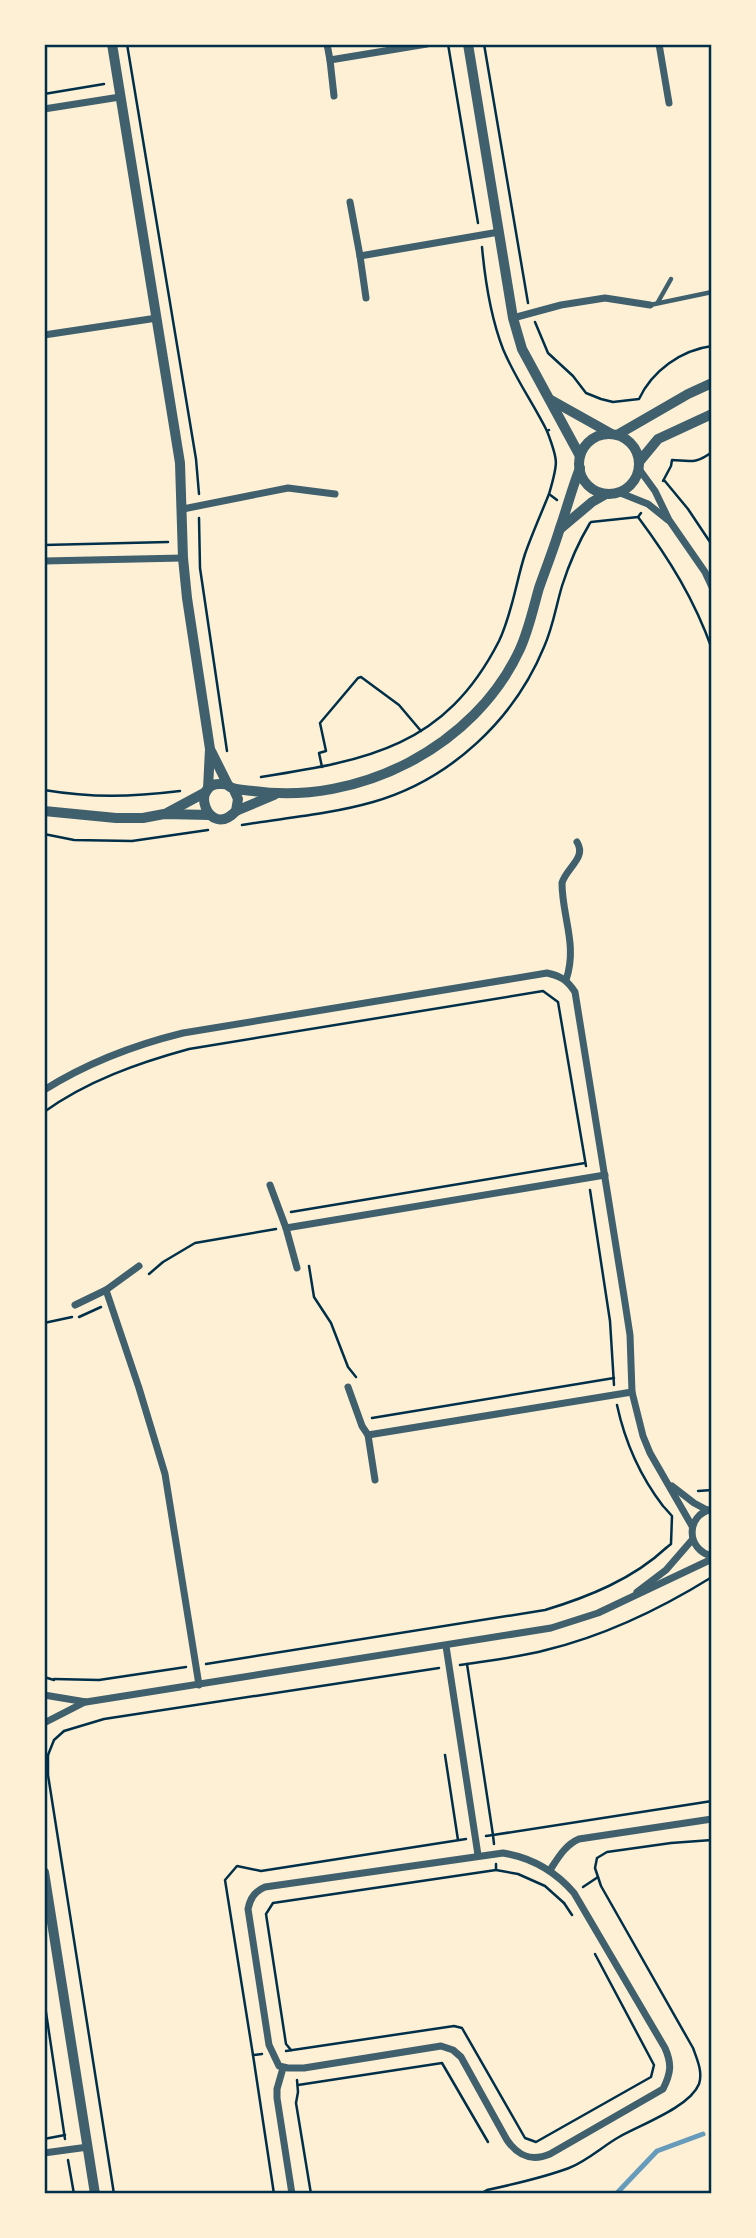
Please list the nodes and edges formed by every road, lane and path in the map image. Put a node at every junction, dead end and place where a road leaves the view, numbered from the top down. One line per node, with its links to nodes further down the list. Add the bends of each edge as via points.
1 (112, 44): 8 (street)
2 (327, 44): 7 (street)
3 (427, 44): 7 (street)
4 (468, 44): 15 (street)
5 (484, 44): 21 (path)
6 (659, 44): 12 (street)
7 (330, 60): 10 (street)
8 (118, 80): 9 (path); 11 (street)
9 (44, 94)
10 (334, 96)
11 (120, 97): 13 (street); 22 (street)
12 (669, 103)
13 (44, 109)
14 (349, 201): 16 (street)
15 (499, 232): 16 (street); 23 (street)
16 (360, 256): 19 (street)
17 (671, 279): 20 (lane)
18 (712, 292): 20 (lane)
19 (366, 298)
20 (654, 304): 21 (street, via 605,298)
21 (532, 313): 23 (street); 25 (path, via 548,353 586,393 613,402 639,399 663,367)
22 (157, 318): 24 (street); 40 (street)
23 (513, 318): 27 (street, via 522,349)
24 (44, 335)
25 (712, 346)
26 (712, 383): 29 (street)
27 (551, 400): 29 (street); 31 (street)
28 (712, 414): 32 (street, via 658,439)
29 (613, 434): 31 (street, via 591,440); 32 (street, via 632,444)
30 (712, 452): 34 (path, via 692,462 672,460)
31 (580, 456): 33 (street)
32 (639, 465): 35 (street); 36 (street, via 632,484)
33 (580, 468): 39 (street, via 588,485); 44 (street)
34 (664, 480): 35 (path); 48 (path)
35 (655, 491): 42 (street)
36 (618, 492): 39 (street); 42 (street, via 648,504)
37 (335, 494): 40 (street, via 288,488)
38 (549, 494): 53 (path, via 525,553 500,639 465,692)
39 (606, 494): 44 (street)
40 (183, 509): 46 (street)
41 (638, 517): 52 (path, via 687,590)
42 (669, 520): 51 (street)
43 (590, 523): 67 (path, via 572,557 537,663 516,699 471,749 410,788 373,802)
44 (560, 529): 60 (street, via 519,650 501,682 466,723 443,742 386,774)
45 (200, 541): 46 (path)
46 (183, 542): 47 (path); 49 (street)
47 (44, 545)
48 (712, 545)
49 (183, 558): 50 (street); 54 (street)
50 (44, 561)
51 (712, 587)
52 (712, 649)
53 (421, 731): 55 (path, via 377,753); 55 (path, via 399,705 358,678 320,723 326,751 319,753)
54 (210, 749): 57 (street); 59 (street)
55 (322, 767): 56 (path)
56 (257, 777)
57 (230, 787): 59 (street, via 216,784); 60 (street); 63 (street, via 238,799)
58 (44, 790): 61 (path, via 112,797 187,790)
59 (207, 790): 61 (street); 66 (street, via 204,804)
60 (276, 794): 63 (street)
61 (189, 802): 64 (street)
62 (44, 811): 64 (street, via 116,818)
63 (236, 811): 66 (street, via 220,819)
64 (164, 814): 65 (street)
65 (192, 815): 66 (street); 69 (path)
66 (210, 815)
67 (231, 827)
68 (219, 828): 69 (path)
69 (194, 832): 70 (path, via 132,841 74,840)
70 (44, 834)
71 (577, 842): 72 (street, via 580,853 562,883 572,951)
72 (566, 980): 73 (street, via 547,972 183,1033 93,1063); 76 (street, via 575,992)
73 (44, 1090)
74 (44, 1112): 75 (path, via 120,1072 189,1049 543,991 558,1002)
75 (585, 1163): 77 (path); 79 (path)
76 (605, 1175): 77 (street); 91 (street, via 629,1335)
77 (588, 1178): 80 (street); 89 (path, via 611,1321)
78 (270, 1185): 79 (street)
79 (280, 1213): 80 (street)
80 (286, 1228): 81 (street); 84 (path, via 195,1243)
81 (294, 1258): 83 (street); 93 (path, via 308,1261 314,1297 361,1385 361,1393)
82 (139, 1266): 85 (street)
83 (297, 1268)
84 (145, 1277)
85 (106, 1290): 86 (street); 87 (street)
86 (111, 1303): 88 (path, via 85,1316); 108 (street, via 165,1474)
87 (75, 1305)
88 (44, 1323)
89 (614, 1378): 92 (path); 94 (path)
90 (348, 1387): 93 (street)
91 (632, 1392): 92 (street); 97 (street, via 643,1436)
92 (615, 1395): 95 (street); 98 (path, via 627,1442)
93 (352, 1397): 94 (street)
94 (360, 1420): 95 (street)
95 (368, 1434): 96 (street)
96 (375, 1480)
97 (667, 1481): 99 (street); 100 (street)
98 (663, 1506)
99 (710, 1510): 100 (street)
100 (692, 1526): 101 (street)
101 (692, 1540): 103 (street); 105 (street, via 666,1570)
102 (666, 1548): 108 (path, via 612,1585 545,1610)
103 (712, 1558): 105 (street)
104 (712, 1577): 107 (path, via 627,1622 580,1640)
105 (625, 1601): 106 (street, via 551,1628)
106 (446, 1646): 109 (street); 111 (street)
107 (467, 1664): 109 (path); 119 (path, via 493,1835)
108 (195, 1665): 110 (path, via 99,1680); 111 (street)
109 (450, 1667): 115 (path, via 104,1719); 119 (street)
110 (54, 1679)
111 (199, 1685): 113 (street)
112 (44, 1695): 113 (street)
113 (86, 1702): 114 (street)
114 (44, 1723)
115 (64, 1731)
116 (48, 1755): 142 (path)
117 (445, 1755): 120 (path)
118 (712, 1819): 124 (street, via 579,1839 566,1847)
119 (476, 1838): 120 (path); 122 (street)
120 (458, 1840): 130 (path, via 261,1871 237,1866 225,1880)
121 (712, 1840): 126 (path, via 607,1852 597,1858)
122 (478, 1855): 124 (street, via 520,1856); 131 (street, via 256,1892 248,1909 271,2053)
123 (496, 1870): 132 (path, via 273,1903 266,1914 286,2044)
124 (550, 1870): 127 (street)
125 (44, 1872): 128 (street)
126 (598, 1877): 127 (path); 145 (path, via 693,2048 700,2066 699,2082 694,2092 657,2119 573,2167)
127 (574, 1894): 132 (street, via 665,2048 671,2068 663,2089 550,2154 530,2158 514,2150 453,2050 441,2046)
128 (49, 1932): 137 (street)
129 (44, 1999): 134 (path)
130 (253, 2055)
131 (283, 2067): 132 (street); 143 (street, via 277,2098)
132 (295, 2068): 133 (path)
133 (298, 2085): 136 (path, via 442,2063); 144 (path, via 296,2103)
134 (65, 2135): 135 (path); 138 (path)
135 (44, 2139)
136 (488, 2142)
137 (88, 2147): 138 (street); 141 (street)
138 (67, 2150): 139 (street); 140 (path)
139 (44, 2153)
140 (74, 2194)
141 (95, 2194)
142 (114, 2194)
143 (292, 2194)
144 (311, 2194)
145 (480, 2194)

